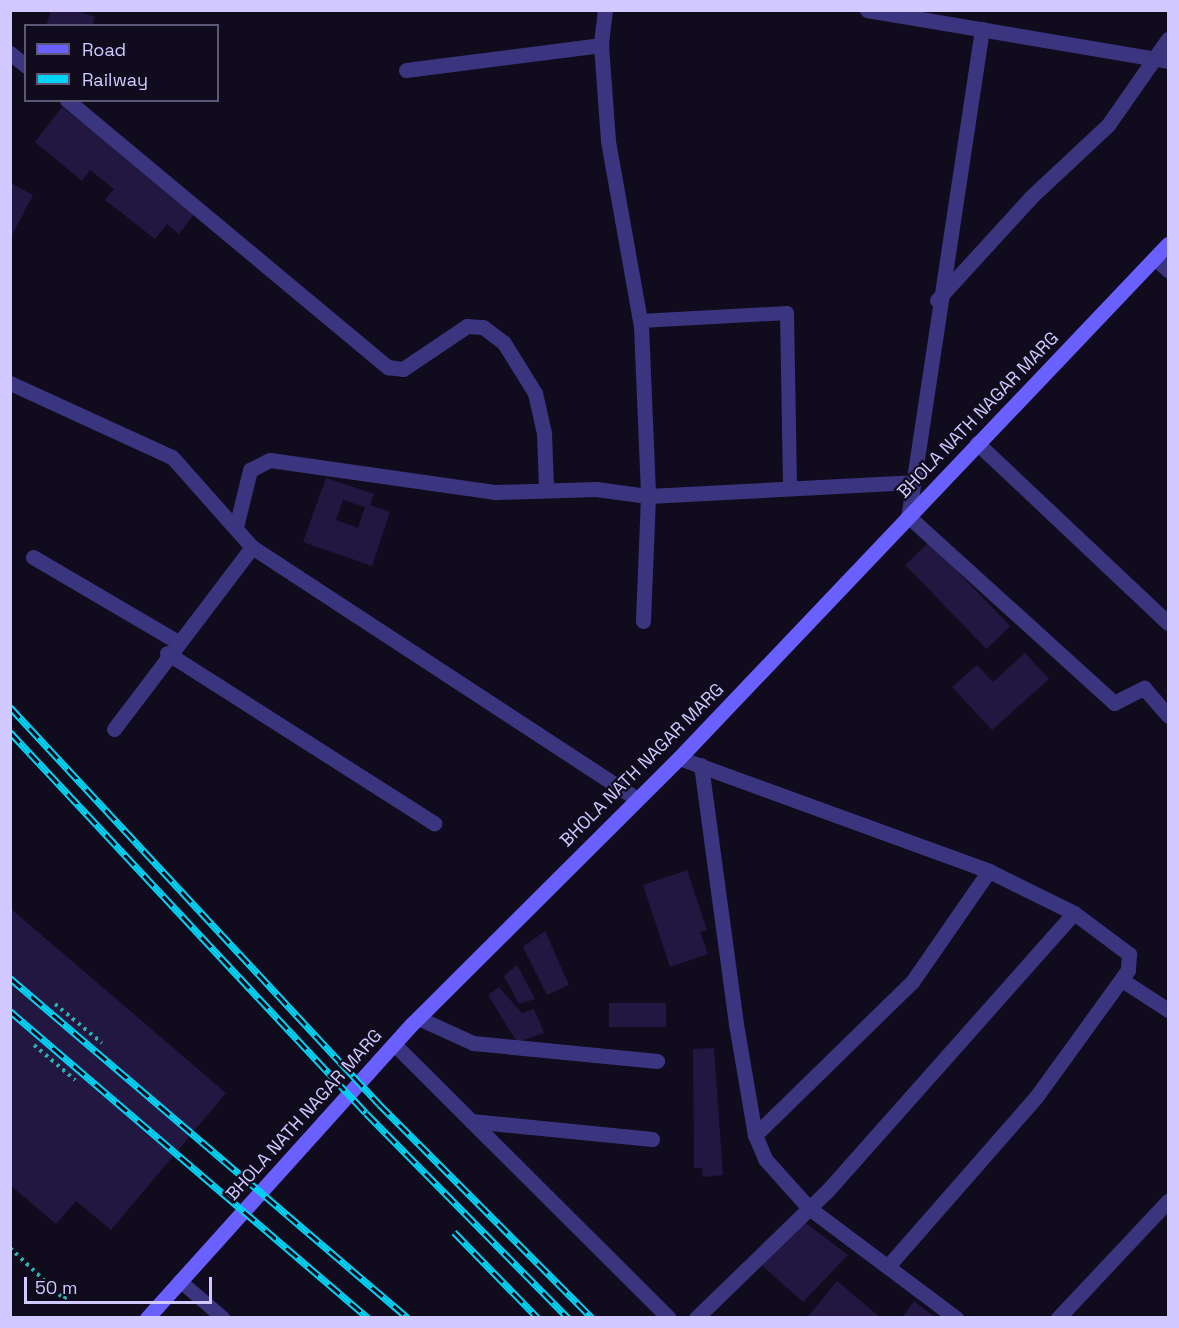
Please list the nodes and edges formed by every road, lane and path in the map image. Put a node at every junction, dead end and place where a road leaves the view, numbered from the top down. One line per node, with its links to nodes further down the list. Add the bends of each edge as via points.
1 (605, 10): 5 (street)
2 (867, 10): 3 (street)
3 (982, 29): 7 (street); 14 (street)
4 (1168, 39): 7 (street)
5 (601, 45): 9 (street); 15 (street, via 608,141)
6 (10, 53): 8 (street)
7 (1163, 60): 14 (street, via 1108,125 1031,197)
8 (24, 64)
9 (406, 70)
10 (68, 102): 19 (street, via 388,367 403,369 467,326 483,327 504,343 535,393 544,433)
11 (1168, 244): 12 (street, BHOLA NATH NAGAR MARG)
12 (1155, 258): 13 (street); 17 (street, BHOLA NATH NAGAR MARG)
13 (1168, 270)
14 (937, 300): 18 (street)
15 (640, 321): 20 (lane, via 787,314); 21 (street)
16 (10, 383): 23 (street, via 172,457)
17 (977, 443): 22 (street, BHOLA NATH NAGAR MARG); 27 (street)
18 (913, 482): 20 (street); 22 (street)
19 (546, 488): 21 (street); 23 (street, via 454,490 270,460 250,470)
20 (790, 489): 21 (street)
21 (648, 496): 26 (street)
22 (908, 516): 29 (street, via 1114,703 1144,688); 31 (street, BHOLA NATH NAGAR MARG)
23 (236, 527): 24 (street)
24 (252, 547): 28 (street); 33 (street)
25 (33, 557): 28 (street)
26 (643, 621)
27 (1168, 623)
28 (171, 647): 30 (street); 34 (street)
29 (1168, 716)
30 (114, 729)
31 (680, 758): 32 (street); 33 (street, BHOLA NATH NAGAR MARG)
32 (701, 765): 35 (street); 47 (street)
33 (637, 799): 40 (street, BHOLA NATH NAGAR MARG)
34 (434, 823)
35 (989, 871): 36 (street); 47 (street, via 912,982)
36 (1074, 913): 37 (street, via 1123,945 1131,963); 50 (street)
37 (1122, 980): 39 (street); 52 (street, via 1036,1097)
38 (56, 1004): 41 (path)
39 (1168, 1010)
40 (418, 1018): 42 (street, BHOLA NATH NAGAR MARG); 44 (street, via 473,1043)
41 (102, 1042)
42 (394, 1044): 46 (street); 53 (street, BHOLA NATH NAGAR MARG)
43 (34, 1045): 45 (path)
44 (657, 1061)
45 (75, 1080)
46 (471, 1121): 48 (street); 57 (street)
47 (755, 1135): 50 (street, via 765,1159)
48 (652, 1139)
49 (1168, 1201): 60 (street)
50 (809, 1208): 52 (street); 58 (street)
51 (10, 1248): 54 (path, via 64,1299)
52 (888, 1266): 59 (street)
53 (180, 1281): 55 (street, BHOLA NATH NAGAR MARG); 56 (lane)
54 (73, 1288)
55 (147, 1317)
56 (223, 1317)
57 (669, 1317)
58 (696, 1317)
59 (956, 1317)
60 (1058, 1317)

